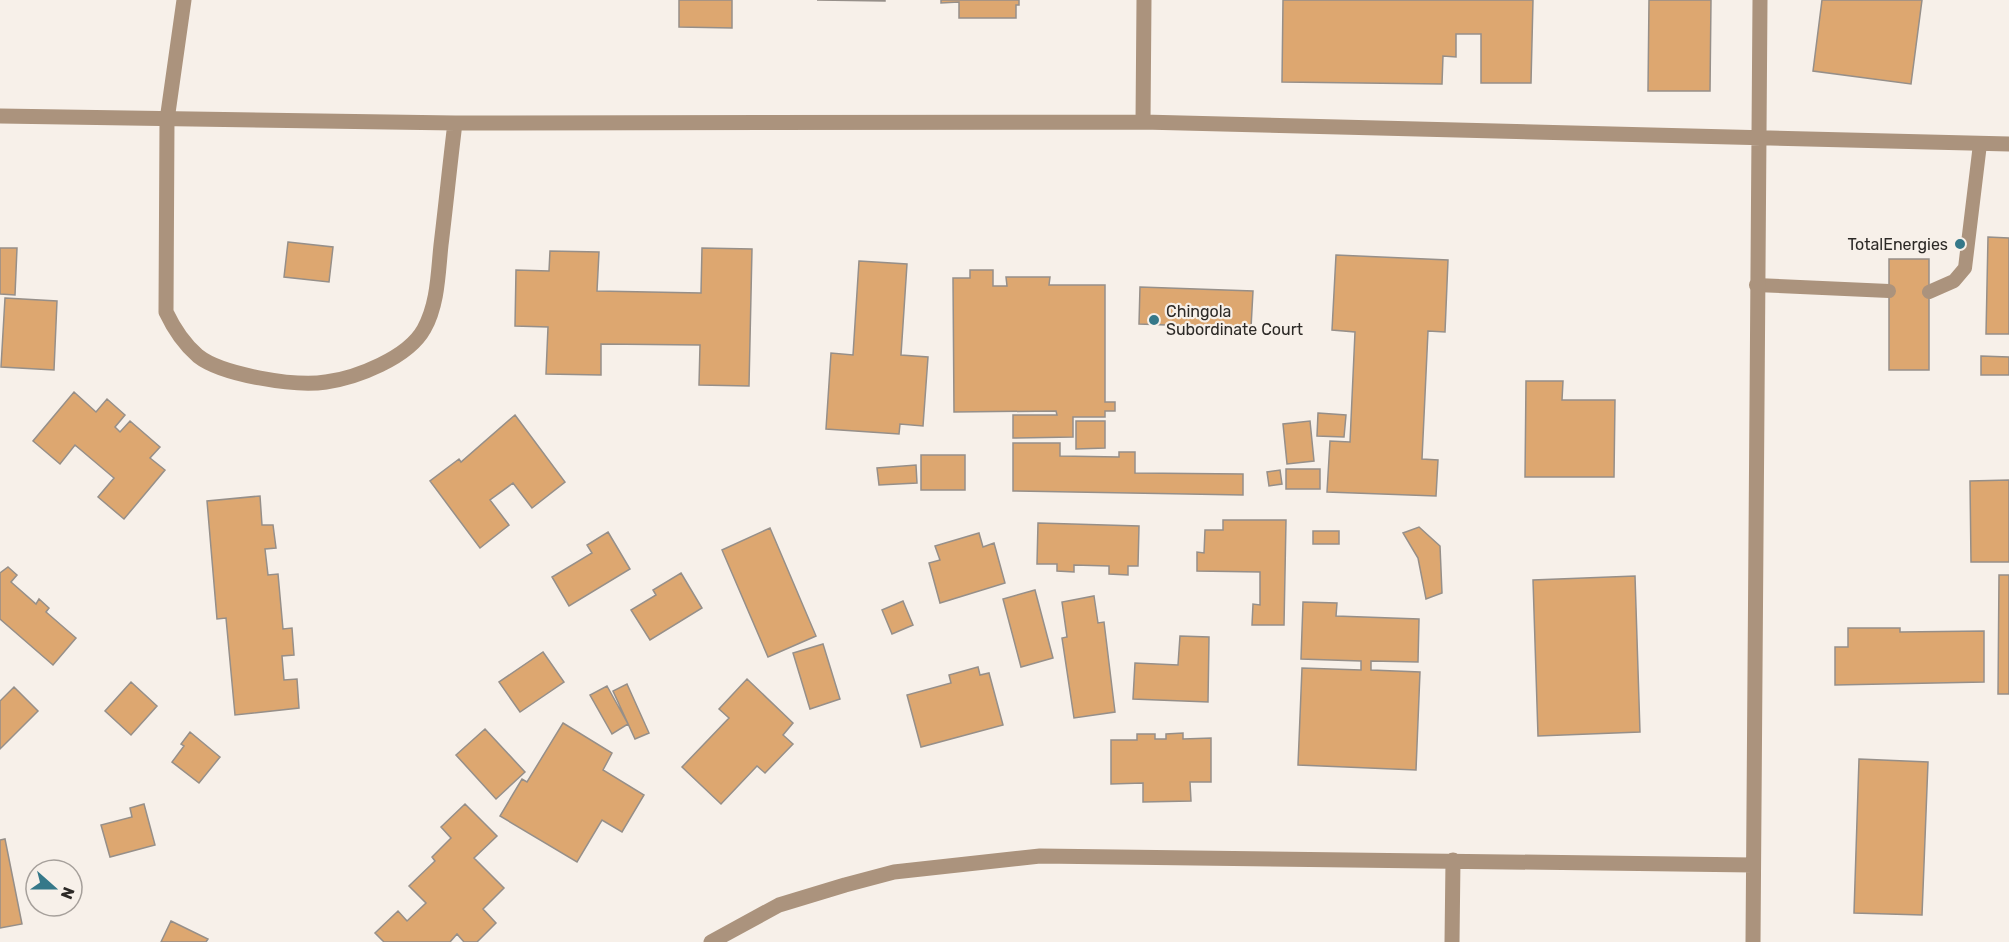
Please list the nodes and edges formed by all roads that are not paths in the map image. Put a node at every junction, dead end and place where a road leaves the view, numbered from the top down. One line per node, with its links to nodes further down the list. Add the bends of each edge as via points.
1 (184, 0): 5 (street)
2 (1144, 0): 6 (street)
3 (1760, 0): 8 (street)
4 (0, 116): 5 (street)
5 (167, 120): 7 (street); 7 (street, via 166,312 176,332 199,357 224,370 269,380 324,383 364,373 403,351 423,331 434,302)
6 (1143, 122): 7 (street); 8 (street)
7 (455, 123)
8 (1757, 138): 9 (street); 11 (street)
9 (1980, 144): 10 (street); 13 (lane, via 1965,268 1954,281)
10 (2009, 144)
11 (1756, 285): 12 (lane); 15 (street)
12 (1889, 291)
13 (1929, 292)
14 (1453, 860): 15 (street); 16 (street, via 1040,856 894,872 779,905); 17 (street)
15 (1753, 865): 18 (street)
16 (711, 942)
17 (1452, 942)
18 (1753, 942)

